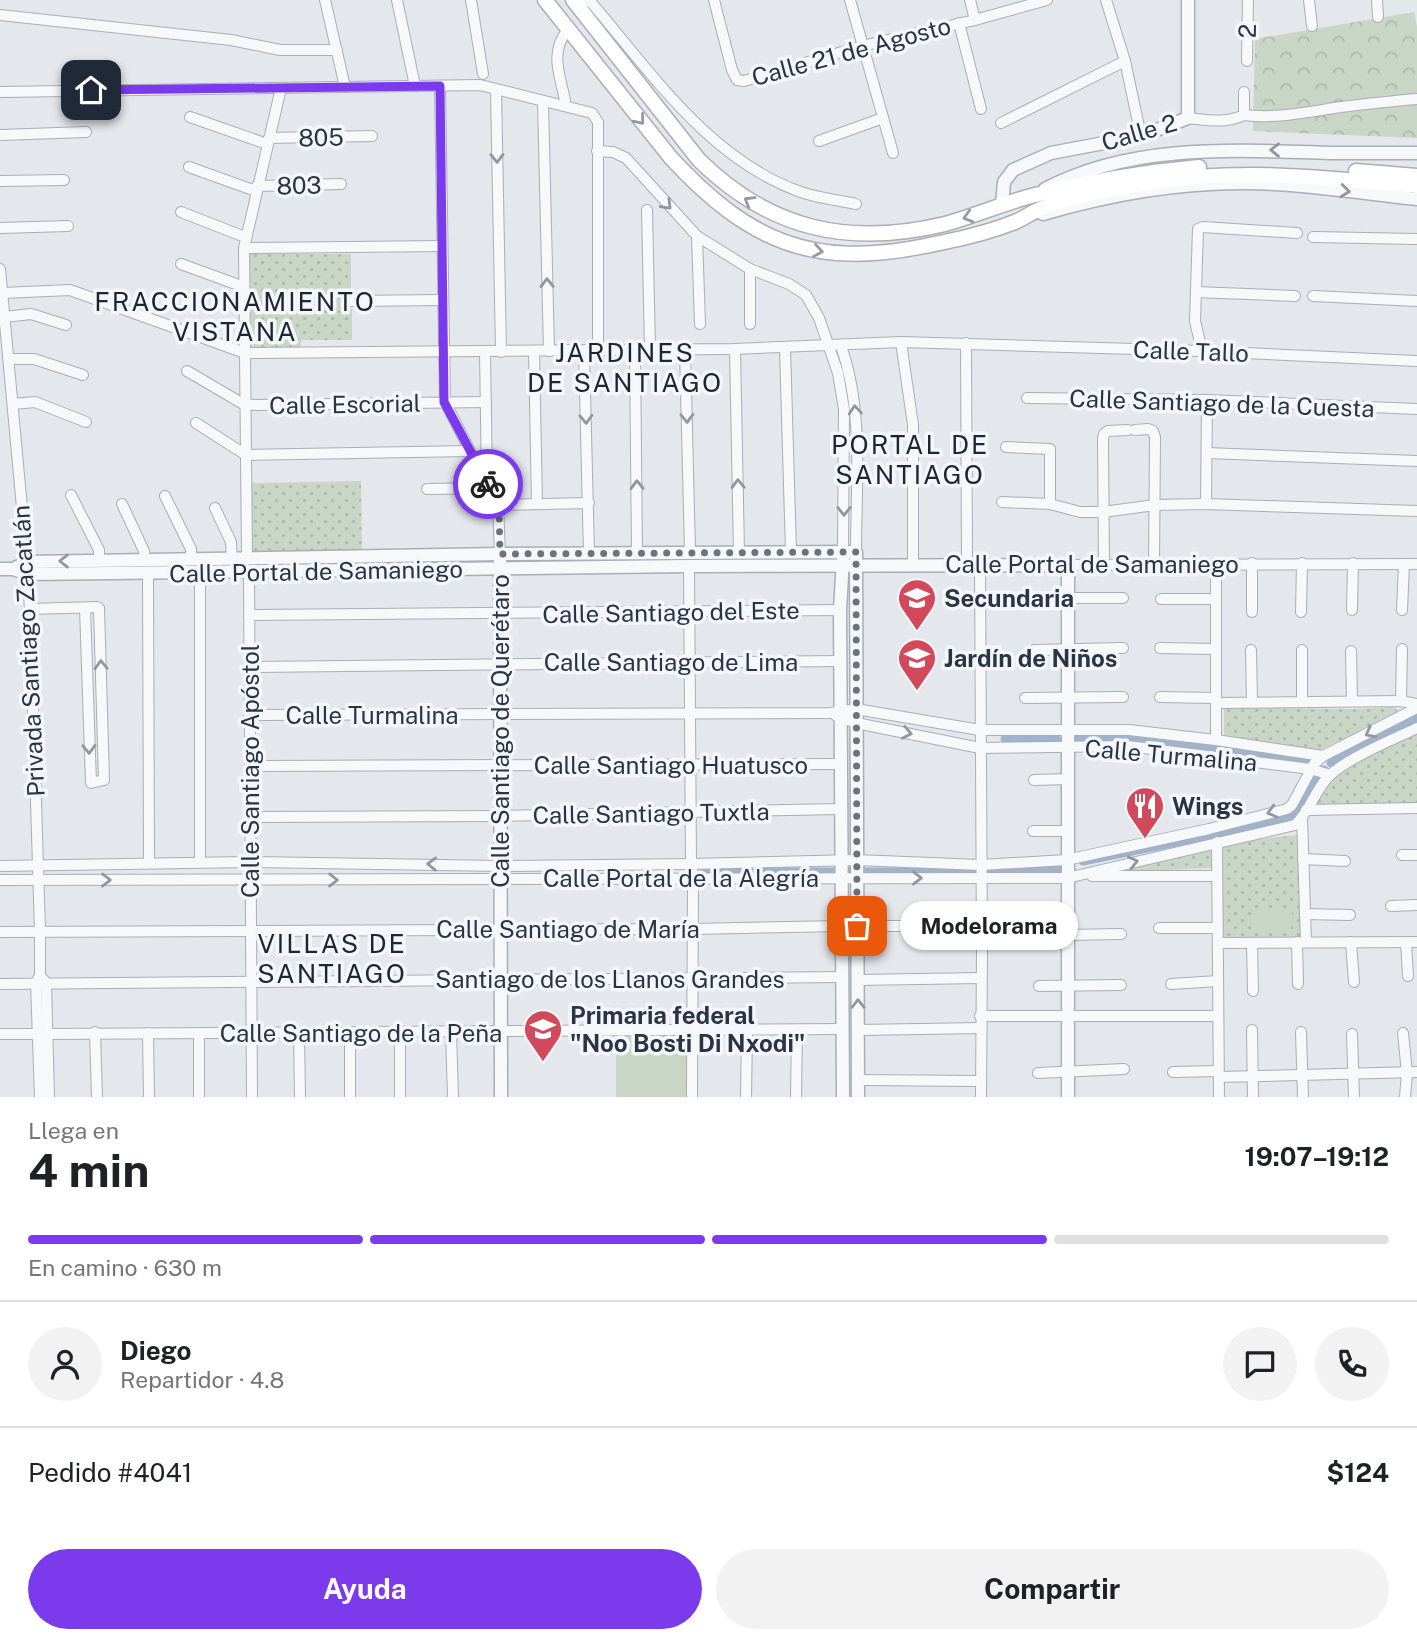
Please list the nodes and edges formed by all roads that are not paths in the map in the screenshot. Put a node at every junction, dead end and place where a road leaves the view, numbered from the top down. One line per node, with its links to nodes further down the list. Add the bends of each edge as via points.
1 (325, 0): 22 (street)
2 (397, 0): 26 (street)
3 (471, 0): 25 (street)
4 (545, 0): 20 (main road)
5 (714, 0): 21 (street, Calle 21 de Agosto, via 737,79 744,81)
6 (850, 0): 21 (street)
7 (970, 0): 17 (street)
8 (1047, 0): 17 (street, Calle 21 de Agosto)
9 (1106, 0): 23 (street)
10 (1188, 0): 40 (street, Calle 2)
11 (1248, 0): 24 (street, 2)
12 (1309, 0): 19 (street)
13 (1377, 0): 16 (street)
14 (573, 1): 60 (street, via 590,1 688,116 733,156 800,192); 61 (main road, one-way to 14, via 945,224 885,234 833,231 776,215 731,190 699,160)
15 (0, 15): 22 (street, via 231,40 280,50)
16 (1378, 17)
17 (975, 20): 18 (street, Calle 21 de Agosto)
18 (959, 23): 21 (street, Calle 21 de Agosto); 36 (street)
19 (1312, 26)
20 (568, 30): 34 (street, via 557,50); 64 (main road, one-way to 64, via 691,179 726,211 786,244 823,253 879,254 952,241)
21 (862, 46): 39 (street)
22 (337, 50): 28 (street)
23 (1125, 61): 41 (street); 45 (street)
24 (1247, 61)
25 (483, 74)
26 (415, 86): 27 (street); 28 (street)
27 (440, 86): 30 (street, via 484,85); 72 (street, Calle Santiago de Querétaro)
28 (345, 87): 29 (street)
29 (281, 88): 31 (street); 46 (street, Calle Santiago Apóstol)
30 (496, 90): 35 (street); 103 (street, one-way to 103)
31 (0, 92)
32 (1244, 92): 37 (street)
33 (1417, 99): 37 (street, via 1299,115)
34 (565, 100)
35 (543, 102): 48 (street, via 592,113); 97 (street, one-way to 35)
36 (981, 109)
37 (1244, 115): 40 (street, via 1218,121)
38 (190, 117): 46 (street)
39 (883, 118): 47 (street); 49 (street)
40 (1188, 118): 45 (street, Calle 2)
41 (1001, 123)
42 (86, 132): 43 (street)
43 (0, 135)
44 (372, 136): 46 (street, 805)
45 (1141, 136): 61 (street, Calle 2, via 1051,153 1013,170 1004,182)
46 (268, 141): 57 (street, Calle Santiago Apóstol)
47 (819, 141)
48 (597, 151): 68 (street, one-way to 68, via 626,158); 99 (street)
49 (893, 153)
50 (1417, 153): 58 (street, one-way to 58, via 1252,150 1126,160 1065,179)
51 (189, 167): 57 (street)
52 (1417, 176): 58 (main road, via 1295,166 1198,167)
53 (64, 180): 54 (street)
54 (0, 181)
55 (341, 184): 57 (street, 803)
56 (1417, 186): 64 (main road, via 1297,175 1199,177 1116,189 1041,209)
57 (257, 188): 71 (street, Calle Santiago Apóstol)
58 (1033, 196): 61 (main road)
59 (1417, 199): 64 (street, one-way to 59, via 1123,194 1215,183 1271,183)
60 (856, 204)
61 (1002, 205)
62 (647, 210): 96 (street)
63 (181, 212): 71 (street)
64 (1012, 223)
65 (68, 226): 66 (street)
66 (0, 228)
67 (1297, 233): 77 (street, via 1198,229)
68 (697, 236): 75 (street); 85 (street)
69 (1313, 237): 70 (street)
70 (1417, 239)
71 (245, 242): 72 (street); 76 (street, Calle Santiago Apóstol)
72 (442, 246): 81 (street, Calle Santiago de Querétaro)
73 (181, 264): 76 (street)
74 (0, 269): 78 (street, Privada Santiago Zacatlán)
75 (750, 269): 86 (street); 90 (street, via 806,295)
76 (244, 287): 105 (street, Calle Santiago Apóstol)
77 (1196, 292): 79 (street); 100 (street, via 1195,321)
78 (2, 293): 84 (street, Privada Santiago Zacatlán); 105 (street, via 70,290)
79 (1295, 296)
80 (1313, 296): 82 (street)
81 (443, 300): 83 (street); 101 (street, Calle Santiago de Querétaro)
82 (1417, 300)
83 (349, 301)
84 (4, 317): 87 (street, via 31,314); 106 (street, Privada Santiago Zacatlán)
85 (700, 324)
86 (750, 324)
87 (66, 325)
88 (901, 342): 89 (street, Calle Tallo); 91 (street, Calle Tallo); 161 (street, via 913,425)
89 (966, 344): 100 (street, Calle Tallo); 152 (street)
90 (829, 346): 91 (street, Calle Tallo); 92 (street, Calle Tallo); 144 (street, one-way to 144, via 844,408)
91 (841, 346): 144 (street, one-way to 91, via 856,411)
92 (785, 348): 94 (street, Calle Tallo); 140 (street)
93 (685, 349): 94 (street, Calle Tallo); 96 (street, Calle Tallo); 145 (street, one-way to 145)
94 (735, 349): 139 (street, one-way to 94)
95 (635, 350): 96 (street, Calle Tallo); 99 (street, Calle Tallo); 141 (street, one-way to 95)
96 (650, 350)
97 (549, 351): 98 (street, Calle Tallo); 104 (street, Calle Tallo)
98 (584, 351): 99 (street, Calle Tallo); 129 (street, one-way to 129)
99 (598, 351)
100 (1202, 351): 107 (street, Calle Tallo)
101 (444, 352): 102 (street, Calle Tallo); 105 (street, Calle Tallo); 112 (street, Calle Santiago de Querétaro)
102 (485, 352): 103 (street, Calle Tallo); 113 (street)
103 (501, 352): 104 (street, Calle Tallo)
104 (534, 352): 131 (street)
105 (245, 353): 115 (street, Calle Santiago Apóstol)
106 (9, 359): 109 (street, via 34,359); 114 (street, Privada Santiago Zacatlán)
107 (1417, 361)
108 (187, 371): 115 (street)
109 (83, 375)
110 (1027, 398): 111 (street, Calle Santiago de la Cuesta)
111 (1207, 400): 116 (street, Calle Santiago de la Cuesta); 121 (street)
112 (444, 402): 113 (street, Calle Escorial); 115 (street, Calle Escorial); 120 (street, Calle Santiago de Querétaro)
113 (486, 402): 124 (street)
114 (13, 404): 117 (street, via 35,402); 163 (street, Privada Santiago Zacatlán)
115 (246, 405): 122 (street, Calle Santiago Apóstol)
116 (1417, 409)
117 (86, 422)
118 (196, 423): 122 (street)
119 (1006, 447): 132 (street, via 1050,449)
120 (470, 451): 122 (street); 124 (street, Calle Santiago de Querétaro)
121 (1207, 453): 123 (street); 133 (street)
122 (246, 455): 160 (street, Calle Santiago Apóstol)
123 (1417, 461)
124 (489, 486): 125 (street); 134 (street, Calle Santiago de Querétaro)
125 (427, 489)
126 (71, 495): 148 (street, via 99,550)
127 (164, 496): 146 (street, via 191,550)
128 (1002, 502): 132 (street)
129 (589, 503): 131 (street); 143 (street)
130 (122, 504): 162 (street, via 144,551)
131 (537, 504): 134 (street)
132 (1050, 504): 138 (street)
133 (1206, 504): 135 (street); 137 (street)
134 (499, 505): 142 (street, Calle Santiago de Querétaro)
135 (1155, 505): 138 (street); 138 (street, via 1153,431 1108,431 1104,434); 153 (street)
136 (215, 508): 147 (street, via 231,542)
137 (1417, 511)
138 (1103, 512): 159 (street)
139 (739, 552): 140 (street, Calle Portal de Samaniego); 145 (street, Calle Portal de Samaniego)
140 (792, 552): 144 (street, Calle Portal de Samaniego)
141 (637, 553): 143 (street, Calle Portal de Samaniego); 145 (street, Calle Portal de Samaniego)
142 (500, 554): 143 (street, Calle Portal de Samaniego); 160 (street, Calle Portal de Samaniego); 164 (street, Calle Santiago de Querétaro)
143 (589, 554)
144 (848, 556): 145 (street, Calle Portal de Samaniego); 157 (street, Calle Portal de Samaniego); 174 (street)
145 (690, 559): 164 (street, Calle Portal de Samaniego); 177 (street)
146 (191, 560): 147 (street, Calle Portal de Samaniego); 162 (street, Calle Portal de Samaniego)
147 (232, 560): 160 (street, Calle Portal de Samaniego)
148 (99, 561): 162 (street, Calle Portal de Samaniego); 163 (street, Calle Portal de Samaniego, one-way to 163)
149 (1252, 563): 150 (street, Calle Portal de Samaniego); 154 (street, Calle Portal de Samaniego); 178 (street)
150 (1302, 563): 151 (street, Calle Portal de Samaniego); 179 (street)
151 (1353, 563): 155 (street, Calle Portal de Samaniego); 175 (street)
152 (974, 564): 158 (street, Calle Portal de Samaniego); 161 (street, Calle Portal de Samaniego); 215 (street)
153 (1154, 564): 154 (street, Calle Portal de Samaniego); 159 (street, Calle Portal de Samaniego)
154 (1216, 564): 171 (street)
155 (1404, 564): 156 (street, Calle Portal de Samaniego); 176 (street)
156 (1417, 564)
157 (857, 565): 161 (street, Calle Portal de Samaniego); 207 (street)
158 (1068, 565): 159 (street, Calle Portal de Samaniego); 169 (street)
159 (1104, 565)
160 (248, 566): 164 (street, Calle Portal de Samaniego); 166 (street, Calle Portal de Samaniego); 181 (street, Calle Santiago Apóstol)
161 (913, 566)
162 (146, 567): 163 (street, Calle Portal de Samaniego); 166 (street, Calle Portal de Samaniego); 244 (street)
163 (27, 568): 165 (street, Calle Portal de Samaniego); 173 (street, Privada Santiago Zacatlán)
164 (499, 568): 180 (street, Calle Santiago de Querétaro)
165 (6, 569)
166 (200, 572): 245 (street)
167 (1123, 597): 169 (street)
168 (1030, 598): 169 (street)
169 (1067, 599): 187 (street)
170 (1161, 599): 171 (street)
171 (1216, 599): 184 (street)
172 (85, 608): 173 (street); 204 (street, one-way to 172, via 99,608); 205 (street)
173 (30, 609): 250 (street, Privada Santiago Zacatlán)
174 (841, 610): 177 (street, Calle Santiago del Este); 191 (street)
175 (1352, 610)
176 (1402, 610)
177 (690, 612): 180 (street, Calle Santiago del Este); 192 (street)
178 (1252, 612)
179 (1301, 612)
180 (500, 613): 181 (street, Calle Santiago del Este); 193 (street, Calle Santiago de Querétaro)
181 (249, 615): 194 (street, Calle Santiago Apóstol)
182 (1123, 648): 187 (street)
183 (1160, 648): 184 (street)
184 (1216, 649): 200 (street)
185 (1402, 649): 202 (street)
186 (1034, 650): 187 (street)
187 (1067, 650): 195 (street)
188 (1251, 650): 203 (street)
189 (1302, 650): 199 (street)
190 (1351, 651): 201 (street)
191 (841, 661): 192 (street, Calle Santiago de Lima); 209 (street)
192 (690, 662): 193 (street, Calle Santiago de Lima); 208 (street)
193 (500, 663): 194 (street, Calle Santiago de Lima); 211 (street, Calle Santiago de Querétaro)
194 (249, 667): 210 (street, Calle Santiago Apóstol)
195 (1068, 697): 196 (street); 198 (street); 214 (street)
196 (1122, 697)
197 (1160, 697): 200 (street)
198 (1025, 698)
199 (1302, 700): 201 (street); 203 (street)
200 (1216, 701): 203 (street); 216 (street)
201 (1352, 701): 202 (street)
202 (1401, 701): 206 (street)
203 (1252, 702)
204 (103, 704): 205 (street); 205 (street, one-way to 204, via 91,783 104,780)
205 (87, 705)
206 (1417, 706): 219 (street, one-way to 219)
207 (856, 709): 209 (street, Calle Turmalina); 212 (street); 215 (street, Calle Turmalina)
208 (690, 713): 209 (street, Calle Turmalina); 211 (street, Calle Turmalina); 222 (street)
209 (838, 714): 212 (street, Calle Turmalina); 220 (street)
210 (250, 715): 211 (street, Calle Turmalina); 223 (street, Calle Santiago Apóstol)
211 (500, 715): 221 (street, Calle Santiago de Querétaro)
212 (856, 723): 218 (street, Calle Turmalina, one-way to 218); 240 (street)
213 (1417, 727): 225 (street)
214 (1067, 729): 215 (street, Calle Turmalina); 216 (street, Calle Turmalina, via 1129,730); 217 (street)
215 (980, 730): 218 (street)
216 (1216, 740): 219 (street, Calle Turmalina)
217 (1068, 746): 218 (street, Calle Turmalina); 224 (street, Calle Turmalina, via 1127,746); 226 (street)
218 (980, 748): 248 (street)
219 (1323, 756): 224 (street, Calle Portal de la Alegría)
220 (841, 764): 222 (street, Calle Santiago Huatusco); 229 (street)
221 (500, 765): 222 (street, Calle Santiago Huatusco); 223 (street, Calle Santiago Huatusco); 232 (street, Calle Santiago de Querétaro)
222 (690, 765): 230 (street)
223 (250, 766): 233 (street, Calle Santiago Apóstol)
224 (1311, 769): 225 (street, Calle Turmalina); 241 (street, Calle Portal de la Alegría, one-way to 241, via 1287,808)
225 (1330, 775): 231 (street)
226 (1069, 779): 227 (street); 235 (street)
227 (1034, 780)
228 (1417, 808): 231 (street)
229 (841, 809): 230 (street, Calle Santiago Tuxtla); 242 (street)
230 (691, 812): 232 (street, Calle Santiago Tuxtla); 247 (street)
231 (1304, 813): 236 (street, Calle Portal de la Alegría, via 1290,827); 239 (street)
232 (500, 816): 233 (street, Calle Santiago Tuxtla); 251 (street, Calle Santiago de Querétaro)
233 (250, 817): 246 (street, Calle Santiago Apóstol)
234 (1034, 831): 235 (street)
235 (1069, 831): 241 (street)
236 (1217, 842): 252 (street); 254 (street, Calle Portal de la Alegría, one-way to 236)
237 (1402, 855): 238 (street)
238 (1417, 855)
239 (1303, 859): 243 (street); 264 (street)
240 (856, 860): 242 (street, Calle Portal de la Alegría); 248 (street, Calle Portal de la Alegría); 253 (street)
241 (1066, 860): 248 (street, Calle Portal de la Alegría); 254 (street)
242 (841, 861): 247 (street, Calle Portal de la Alegría); 256 (street)
243 (1345, 861)
244 (149, 862): 245 (street, Calle Portal de la Alegría); 250 (street, Calle Portal de la Alegría)
245 (200, 862): 246 (street, Calle Portal de la Alegría)
246 (250, 862): 251 (street, Calle Portal de la Alegría, one-way to 246); 261 (street, Calle Santiago Apóstol)
247 (691, 864): 251 (street, Calle Portal de la Alegría); 255 (street)
248 (981, 864): 258 (street)
249 (0, 866): 250 (street, Calle Portal de la Alegría)
250 (38, 866): 260 (street, Privada Santiago Zacatlán)
251 (500, 866): 257 (street, Calle Santiago de Querétaro)
252 (1217, 876): 254 (street); 270 (street)
253 (857, 877): 256 (street, Calle Portal de la Alegría); 258 (street, Calle Portal de la Alegría, one-way to 258); 267 (street)
254 (1070, 877): 258 (street, Calle Portal de la Alegría); 278 (street)
255 (693, 878): 256 (street, Calle Portal de la Alegría); 257 (street, Calle Portal de la Alegría); 272 (street)
256 (842, 878): 266 (street)
257 (501, 879): 261 (street, Calle Portal de la Alegría, one-way to 257); 271 (street, Calle Santiago de Querétaro)
258 (981, 879): 268 (street)
259 (0, 880): 260 (street, Calle Portal de la Alegría)
260 (38, 880): 261 (street, Calle Portal de la Alegría, one-way to 261); 273 (street, Privada Santiago Zacatlán)
261 (250, 881): 275 (street, Calle Santiago Apóstol)
262 (1417, 905): 263 (street)
263 (1391, 906)
264 (1305, 914): 265 (street); 279 (street)
265 (1350, 915)
266 (842, 926): 272 (street, Calle Santiago de María); 286 (street)
267 (857, 926): 268 (street); 290 (street)
268 (982, 926): 287 (street)
269 (1159, 928): 270 (street)
270 (1217, 928): 283 (street)
271 (501, 929): 272 (street, Calle Santiago de María); 275 (street, Calle Santiago de María); 288 (street, Calle Santiago de Querétaro)
272 (692, 929): 289 (street)
273 (40, 931): 274 (street, Calle Santiago de María); 275 (street, Calle Santiago de María); 291 (street, Privada Santiago Zacatlán)
274 (0, 932)
275 (251, 932): 293 (street, Calle Santiago Apóstol)
276 (1028, 932): 278 (street)
277 (1121, 934): 278 (street)
278 (1066, 935): 298 (street)
279 (1301, 942): 280 (street); 284 (street); 297 (street)
280 (1351, 942): 281 (street); 294 (street)
281 (1406, 942): 282 (street); 285 (street)
282 (1417, 942)
283 (1218, 943): 284 (street); 292 (street)
284 (1252, 943): 301 (street)
285 (1408, 976)
286 (842, 977): 289 (street, Santiago de los Llanos Grandes); 306 (street)
287 (981, 978): 290 (street); 303 (street)
288 (501, 979): 289 (street, Santiago de los Llanos Grandes); 293 (street, Santiago de los Llanos Grandes); 314 (street, Calle Santiago de Querétaro)
289 (692, 979): 307 (street)
290 (858, 980): 309 (street, one-way to 290)
291 (41, 981): 293 (street, Santiago de los Llanos Grandes); 295 (street, Santiago de los Llanos Grandes); 322 (street, Privada Santiago Zacatlán)
292 (1218, 981): 296 (street); 304 (street)
293 (251, 982): 324 (street, Calle Santiago Apóstol)
294 (1354, 982)
295 (0, 984)
296 (1171, 984)
297 (1298, 984)
298 (1067, 985): 299 (street); 300 (street); 302 (street)
299 (1121, 985)
300 (1039, 986)
301 (1253, 991)
302 (1067, 1015): 303 (street); 304 (street); 330 (street)
303 (980, 1016): 305 (street)
304 (1218, 1016): 332 (street)
305 (980, 1028): 309 (street); 336 (street)
306 (843, 1029): 308 (street, Calle Santiago de la Peña); 351 (street)
307 (691, 1030): 311 (street, Calle Santiago de la Peña); 314 (street, Calle Santiago de la Peña); 348 (street)
308 (797, 1030): 311 (street, Calle Santiago de la Peña); 350 (street)
309 (858, 1030): 335 (street)
310 (1252, 1030): 334 (street)
311 (747, 1031): 349 (street)
312 (95, 1032): 316 (street, Calle Santiago de la Peña); 322 (street, Calle Santiago de la Peña); 339 (street)
313 (451, 1032): 314 (street, Calle Santiago de la Peña); 319 (street, Calle Santiago de la Peña); 346 (street)
314 (501, 1032): 347 (street, Calle Santiago de Querétaro)
315 (1301, 1032): 333 (street)
316 (148, 1033): 323 (street, Calle Santiago de la Peña); 340 (street)
317 (299, 1033): 318 (street, Calle Santiago de la Peña); 324 (street, Calle Santiago de la Peña); 343 (street)
318 (350, 1033): 319 (street, Calle Santiago de la Peña); 344 (street)
319 (400, 1033): 345 (street)
320 (1403, 1033): 328 (street)
321 (0, 1034): 322 (street, Calle Santiago de la Peña)
322 (42, 1034): 337 (street); 338 (street)
323 (199, 1034): 324 (street, Calle Santiago de la Peña); 341 (street)
324 (251, 1034): 342 (street, Calle Santiago Apóstol)
325 (1352, 1034): 331 (street)
326 (1124, 1069): 330 (street)
327 (1172, 1072): 332 (street)
328 (1412, 1072): 331 (street); 359 (street)
329 (1038, 1073): 330 (street)
330 (1068, 1073): 354 (street)
331 (1353, 1073): 333 (street); 358 (street)
332 (1219, 1074): 334 (street); 355 (street)
333 (1303, 1076): 334 (street); 357 (street)
334 (1252, 1077): 356 (street)
335 (858, 1080): 336 (street); 352 (street)
336 (980, 1081): 353 (street)
337 (40, 1097)
338 (49, 1097)
339 (97, 1097)
340 (149, 1097)
341 (199, 1097)
342 (252, 1097)
343 (300, 1097)
344 (350, 1097)
345 (400, 1097)
346 (453, 1097)
347 (501, 1097)
348 (692, 1097)
349 (746, 1097)
350 (796, 1097)
351 (844, 1097)
352 (858, 1097)
353 (981, 1097)
354 (1068, 1097)
355 (1219, 1097)
356 (1252, 1097)
357 (1303, 1097)
358 (1354, 1097)
359 (1405, 1097)

